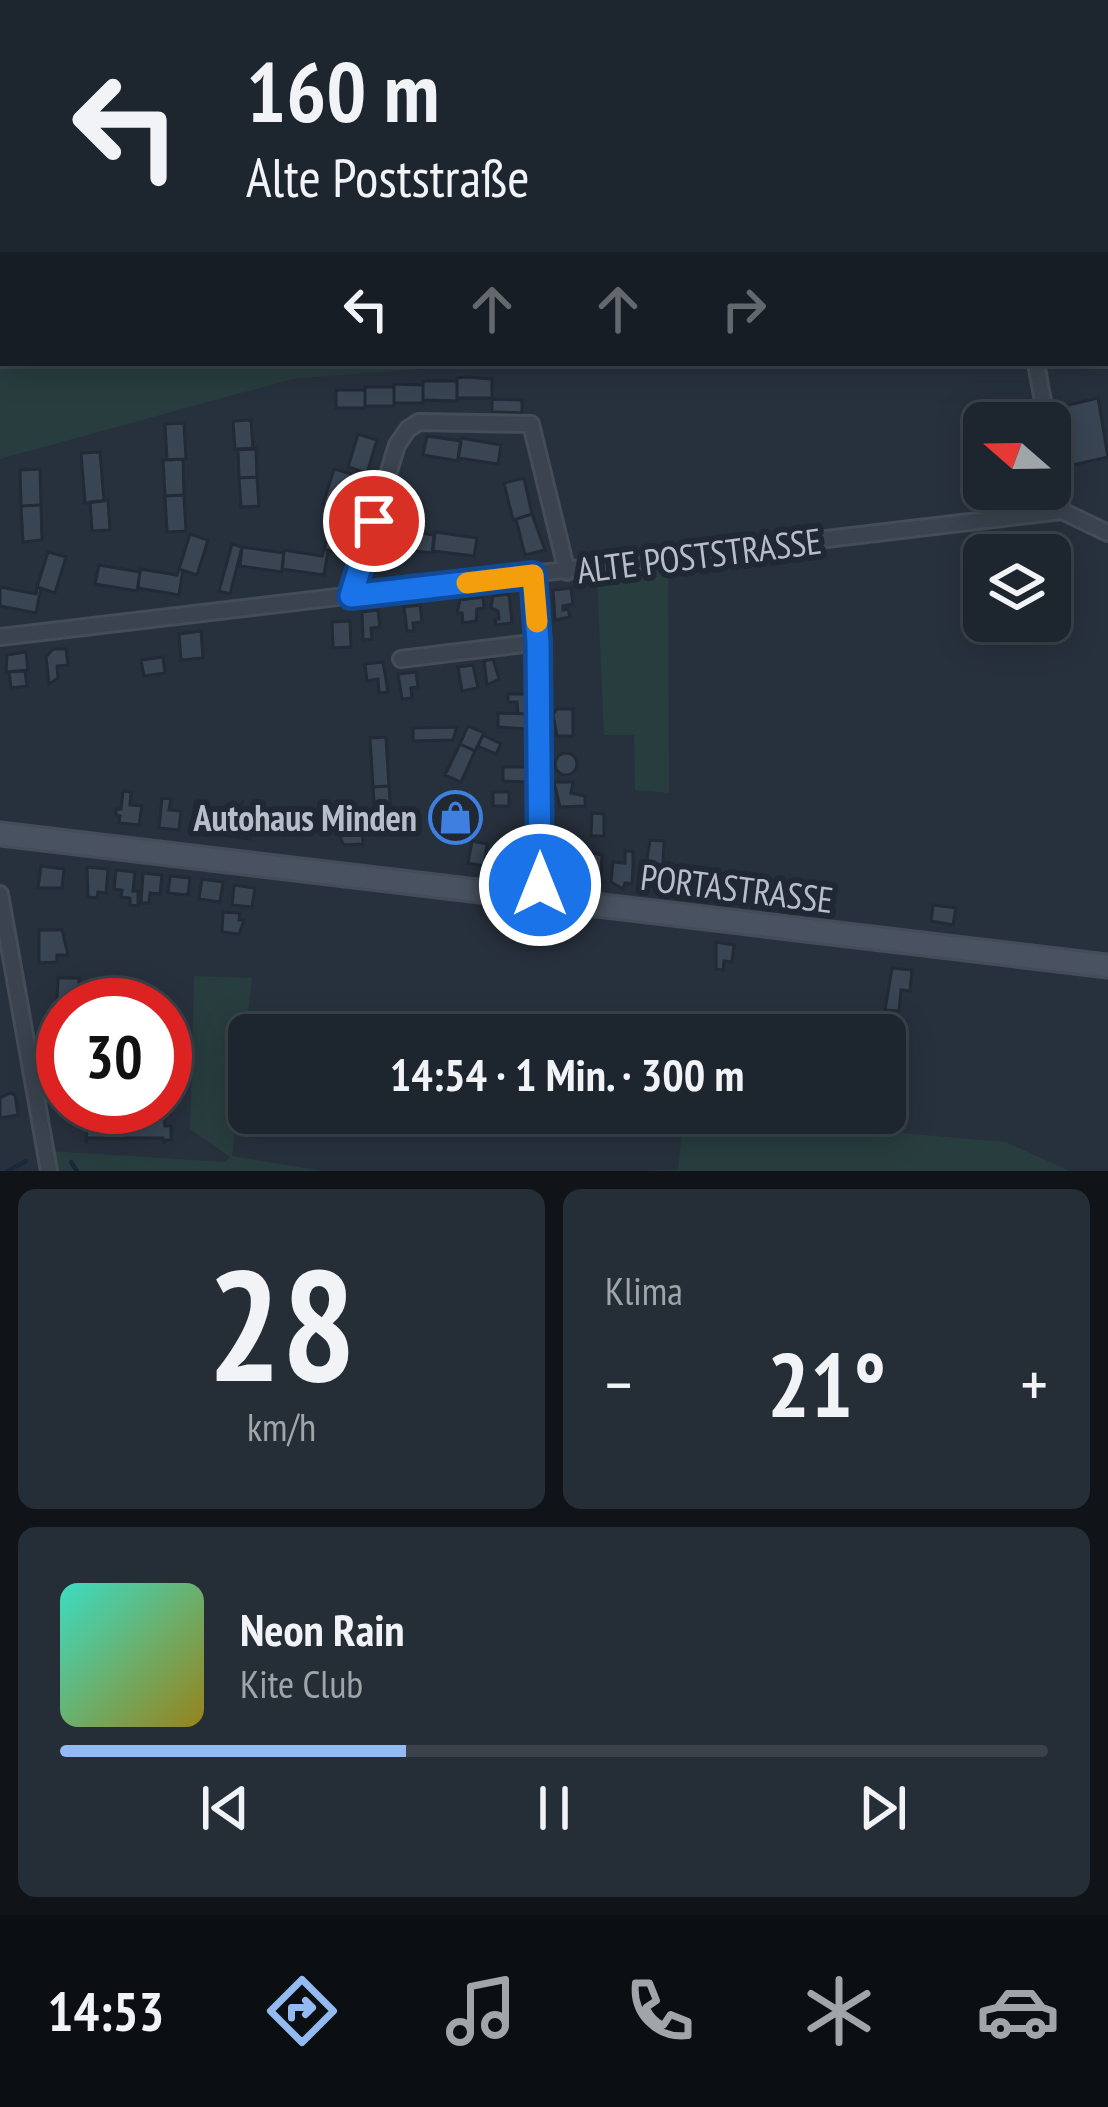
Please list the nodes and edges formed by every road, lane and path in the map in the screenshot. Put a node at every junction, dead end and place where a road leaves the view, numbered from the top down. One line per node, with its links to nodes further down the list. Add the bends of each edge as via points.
1 (1037, 366): 2 (street)
2 (1043, 402)
3 (1062, 511): 4 (street); 5 (street, ALTE POSTSTRASSE)
4 (1108, 533)
5 (567, 572): 6 (street, ALTE POSTSTRASSE); 7 (street, via 531,424 419,422 398,446)
6 (533, 575): 7 (street, ALTE POSTSTRASSE); 9 (street)
7 (351, 596): 8 (street, ALTE POSTSTRASSE)
8 (0, 637)
9 (538, 642): 10 (street); 13 (street)
10 (401, 659)
11 (0, 834): 13 (main road, PORTASTRASSE)
12 (0, 895): 15 (street)
13 (540, 897): 14 (main road, PORTASTRASSE)
14 (1108, 966)
15 (8, 977): 16 (street)
16 (49, 1171)

